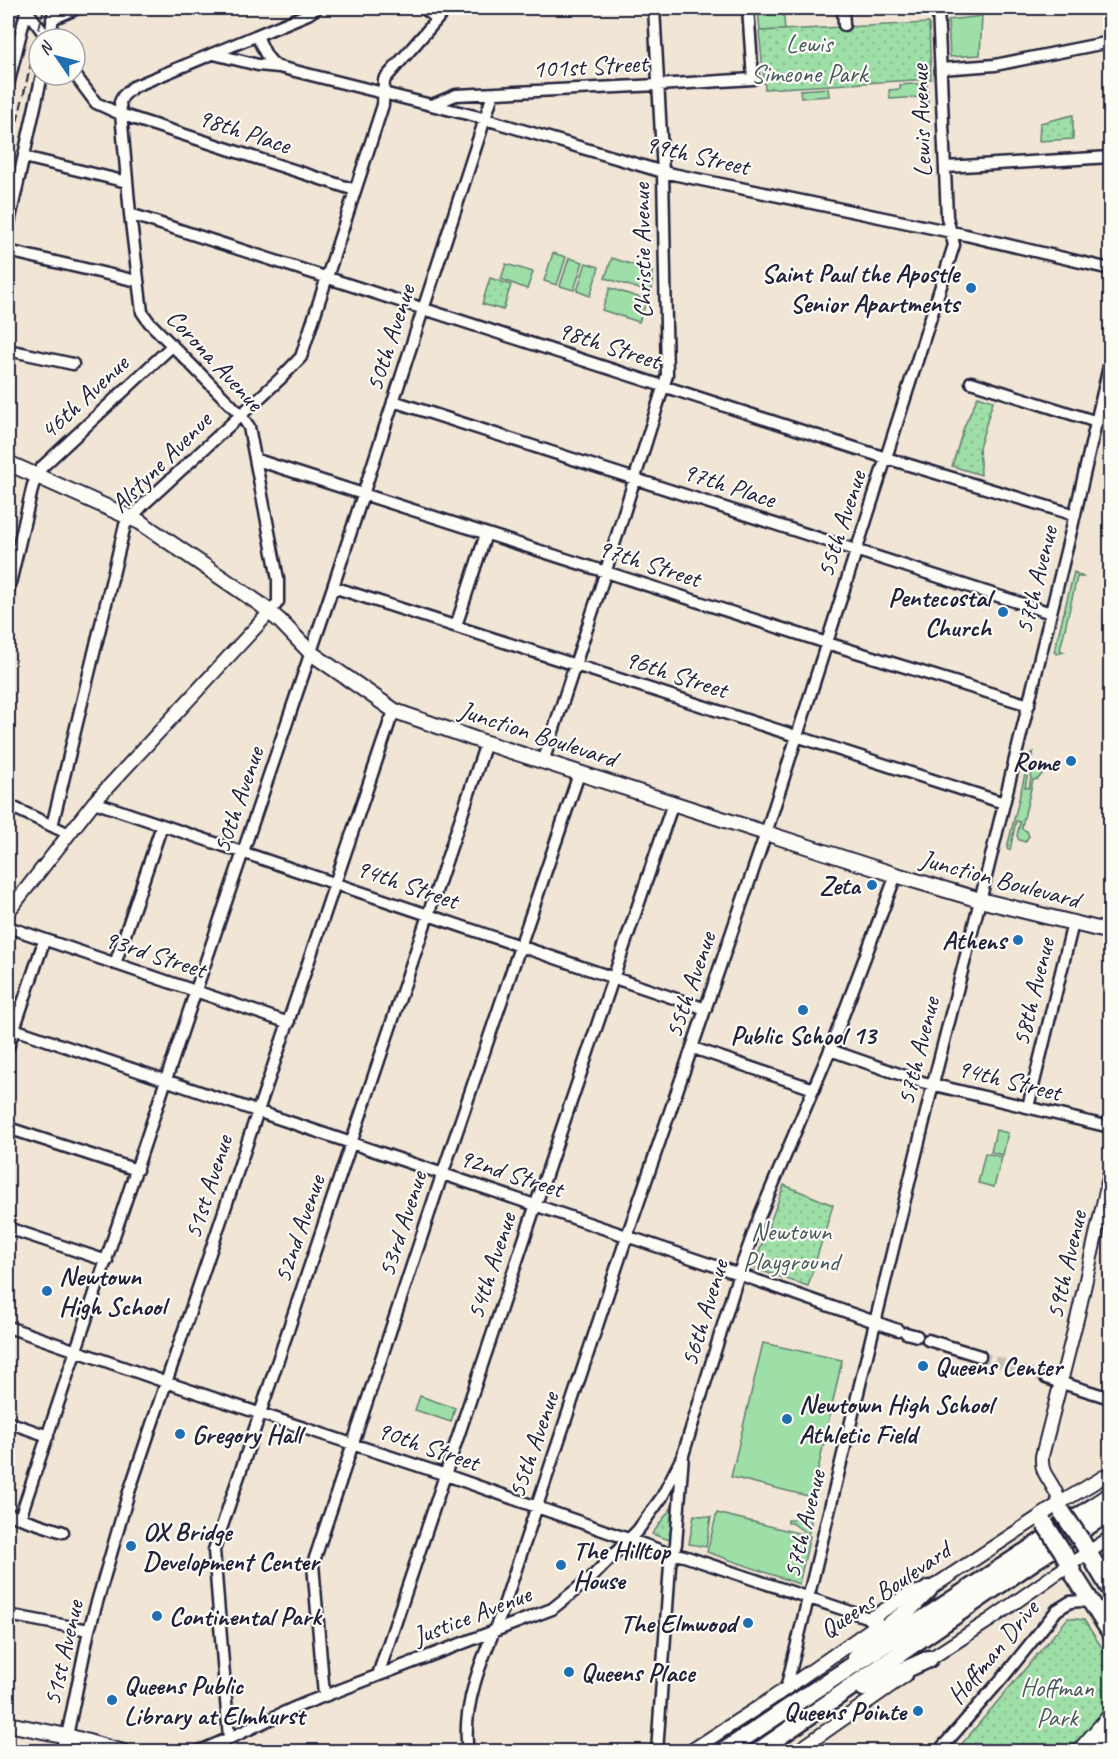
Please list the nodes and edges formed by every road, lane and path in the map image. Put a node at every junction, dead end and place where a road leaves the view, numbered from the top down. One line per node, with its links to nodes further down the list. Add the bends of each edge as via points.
1 (26, 8): 13 (street); 20 (street)
2 (78, 8): 10 (street)
3 (317, 8): 14 (street, Corona Avenue)
4 (424, 8): 11 (street)
5 (447, 8): 11 (street, Alstyne Avenue)
6 (654, 8): 19 (street, Christie Avenue)
7 (748, 8): 19 (street, 101st Street, via 753,79)
8 (843, 8): 12 (street)
9 (938, 8): 18 (street, Lewis Avenue)
10 (53, 13)
11 (437, 19): 23 (street, Alstyne Avenue, via 384,80)
12 (844, 25)
13 (40, 27)
14 (257, 36): 16 (street, Corona Avenue); 17 (street, via 266,56)
15 (1110, 42): 18 (street, via 994,65)
16 (214, 54): 17 (street, 99th Street); 26 (street, Corona Avenue, via 133,87 120,102)
17 (279, 67): 23 (street, 99th Street)
18 (941, 69): 30 (street, Lewis Avenue)
19 (658, 85): 24 (street, 101st Street); 31 (street, Christie Avenue)
20 (8, 86)
21 (39, 87): 28 (street)
22 (84, 87): 26 (street, 98th Place, via 96,103)
23 (384, 92): 25 (street, 99th Street); 33 (street, Alstyne Avenue)
24 (493, 94): 25 (street, 101st Street, via 456,95); 27 (street, 50th Avenue)
25 (431, 105): 27 (street, 99th Street)
26 (120, 114): 32 (street, Corona Avenue); 33 (street, 98th Place)
27 (484, 118): 31 (street, 99th Street); 41 (street, 50th Avenue)
28 (24, 157): 32 (street); 35 (street)
29 (1110, 158): 30 (street)
30 (946, 167): 36 (street, Lewis Avenue)
31 (663, 172): 36 (street, 99th Street); 47 (street, Christie Avenue, via 667,375)
32 (127, 182): 34 (street, Corona Avenue)
33 (355, 189): 39 (street, Alstyne Avenue)
34 (130, 214): 39 (street, 98th Street); 40 (street, Corona Avenue)
35 (8, 227)
36 (951, 231): 38 (street, 99th Street); 51 (street, 55th Avenue, via 954,245)
37 (8, 251): 40 (street)
38 (1110, 269)
39 (327, 278): 41 (street, 98th Street); 49 (street, Alstyne Avenue, via 301,357)
40 (137, 281): 42 (street, Corona Avenue, via 142,312)
41 (423, 309): 47 (street, 98th Street); 48 (street, 50th Avenue)
42 (172, 346): 49 (street, Corona Avenue); 54 (street, 46th Avenue, via 42,467)
43 (8, 350): 45 (street)
44 (1110, 362): 50 (street, 57th Avenue)
45 (73, 364)
46 (972, 382): 50 (street)
47 (664, 386): 51 (street, 98th Street); 55 (street, Christie Avenue)
48 (393, 401): 55 (street, 97th Place); 56 (street, 50th Avenue)
49 (241, 415): 52 (street, Corona Avenue, via 249,427); 58 (street, Alstyne Avenue)
50 (1096, 422): 57 (street, 57th Avenue)
51 (886, 458): 57 (street, 98th Street); 60 (street, 55th Avenue)
52 (257, 460): 56 (street, 97th Street); 64 (street, Corona Avenue, via 278,579 278,602)
53 (8, 462): 54 (main road, Junction Boulevard)
54 (37, 476): 58 (main road, Junction Boulevard); 63 (street, 46th Avenue)
55 (634, 478): 60 (street, 97th Place); 61 (street, Christie Avenue)
56 (363, 494): 59 (street, 97th Street); 62 (street, 50th Avenue)
57 (1076, 515): 65 (street, 57th Avenue)
58 (131, 518): 64 (main road, Junction Boulevard); 81 (street, Alstyne Avenue, via 124,525)
59 (486, 534): 61 (street, 97th Street); 66 (street)
60 (857, 550): 65 (street, 97th Place); 67 (street, 55th Avenue)
61 (606, 572): 67 (street, 97th Street); 69 (street, Christie Avenue)
62 (333, 587): 66 (street, 96th Street); 68 (street, 50th Avenue)
63 (8, 592)
64 (270, 612): 68 (main road, Junction Boulevard); 76 (street, Corona Avenue)
65 (1052, 613): 70 (street, 57th Avenue)
66 (456, 626): 69 (street, 96th Street)
67 (827, 643): 70 (street, 97th Street); 72 (street, 55th Avenue)
68 (311, 653): 71 (main road, Junction Boulevard); 84 (street, 50th Avenue)
69 (575, 665): 72 (street, 96th Street); 74 (street, Christie Avenue)
70 (1029, 705): 78 (street, 57th Avenue)
71 (395, 711): 73 (main road, Junction Boulevard); 86 (street, 51st Avenue)
72 (797, 736): 78 (street, 96th Street); 82 (street, 55th Avenue)
73 (486, 743): 74 (main road, Junction Boulevard); 89 (street, 52nd Avenue)
74 (543, 762): 75 (main road, Junction Boulevard)
75 (579, 774): 77 (main road, Junction Boulevard); 94 (street, 53rd Avenue)
76 (94, 802): 80 (street, 94th Street); 83 (street, Corona Avenue)
77 (673, 803): 82 (main road, Junction Boulevard); 96 (street, 54th Avenue)
78 (1004, 803): 87 (street, 57th Avenue)
79 (8, 805): 81 (street)
80 (162, 825): 84 (street, 94th Street); 95 (street)
81 (52, 826): 83 (street)
82 (765, 833): 85 (main road, Junction Boulevard); 98 (street, 55th Avenue)
83 (69, 834): 88 (street, Corona Avenue)
84 (244, 853): 86 (street, 94th Street); 97 (street, 50th Avenue)
85 (896, 875): 87 (main road, Junction Boulevard); 103 (street, 56th Avenue)
86 (336, 884): 89 (street, 94th Street); 99 (street, 51st Avenue)
87 (980, 900): 90 (main road, Junction Boulevard); 105 (street, 57th Avenue)
88 (8, 912)
89 (428, 915): 94 (street, 94th Street); 111 (street, 52nd Avenue)
90 (1073, 923): 92 (main road, Junction Boulevard); 107 (street, 58th Avenue)
91 (8, 927): 93 (street, 93rd Street)
92 (1110, 932)
93 (44, 941): 95 (street, 93rd Street); 100 (street)
94 (521, 946): 96 (street, 94th Street); 114 (street, 53rd Avenue)
95 (114, 964): 97 (street, 93rd Street)
96 (614, 978): 98 (street, 94th Street); 115 (street, 54th Avenue)
97 (196, 991): 99 (street, 93rd Street); 104 (street, 50th Avenue)
98 (706, 1009): 102 (street, 55th Avenue)
99 (289, 1023): 108 (street, 51st Avenue)
100 (11, 1028): 101 (street); 104 (street, 92nd Street)
101 (8, 1047)
102 (693, 1048): 106 (street); 117 (street, 55th Avenue)
103 (830, 1050): 105 (street, 94th Street); 106 (street, 56th Avenue)
104 (166, 1080): 108 (street, 92nd Street); 112 (street, 50th Avenue)
105 (933, 1084): 107 (street, 94th Street); 120 (street, 57th Avenue)
106 (814, 1089): 119 (street, 56th Avenue)
107 (1028, 1107): 109 (street, 94th Street)
108 (257, 1110): 111 (street, 92nd Street); 125 (street, 51st Avenue)
109 (1110, 1127)
110 (8, 1128): 112 (street)
111 (352, 1143): 114 (street, 92nd Street); 128 (street, 52nd Avenue)
112 (137, 1170): 118 (street, 50th Avenue)
113 (1110, 1173): 126 (street, 59th Avenue)
114 (442, 1174): 115 (street, 92nd Street); 131 (street, 53rd Avenue)
115 (536, 1205): 117 (street, 92nd Street); 134 (street, 54th Avenue)
116 (8, 1228): 118 (street)
117 (627, 1236): 119 (street, 92nd Street); 136 (street, 55th Avenue)
118 (107, 1261): 122 (street, 50th Avenue)
119 (739, 1274): 120 (street, 92nd Street); 132 (street, 56th Avenue)
120 (875, 1323): 123 (street, 92nd Street); 150 (street, 57th Avenue)
121 (8, 1327): 122 (street, 90th Street)
122 (76, 1352): 125 (street, 90th Street); 130 (street, 50th Avenue)
123 (980, 1356)
124 (1046, 1378): 126 (street)
125 (167, 1382): 128 (street, 90th Street); 154 (street, 51st Avenue, via 128,1495)
126 (1061, 1382): 127 (street); 137 (street, 59th Avenue, via 1041,1466)
127 (1110, 1398)
128 (260, 1413): 131 (street, 90th Street); 168 (street, 52nd Avenue, via 214,1550)
129 (8, 1422): 130 (street)
130 (48, 1436): 140 (street, 50th Avenue)
131 (353, 1444): 134 (street, 90th Street); 161 (street, 53rd Avenue, via 314,1564)
132 (683, 1455): 144 (street, Justice Avenue, via 662,1497); 146 (street, 56th Avenue)
133 (1110, 1473): 137 (street, Queens Boulevard)
134 (446, 1475): 136 (street, 90th Street); 159 (street, 54th Avenue)
135 (1110, 1496): 158 (main road, Queens Boulevard)
136 (536, 1508): 144 (street, 90th Street); 155 (street, 55th Avenue)
137 (1061, 1508): 141 (street, Queens Boulevard); 145 (main road, bridge)
138 (1110, 1512): 163 (main road)
139 (8, 1514): 140 (street)
140 (20, 1518): 142 (street)
141 (1042, 1521): 147 (main road, bridge); 148 (street, Queens Boulevard)
142 (63, 1532)
143 (1110, 1538): 145 (street)
144 (630, 1539): 146 (street, 90th Street); 155 (street, Justice Avenue, via 552,1609)
145 (1084, 1547): 147 (street); 149 (main road)
146 (674, 1554): 150 (street, 90th Street); 175 (street, 56th Avenue, via 670,1565)
147 (1066, 1559): 151 (main road); 157 (street, via 990,1620)
148 (929, 1589): 153 (street, via 907,1595); 158 (main road, via 872,1638); 160 (street, Queens Boulevard)
149 (1110, 1589)
150 (809, 1598): 153 (street, 90th Street); 160 (street, 57th Avenue)
151 (1092, 1603): 156 (main road); 180 (street, Hoffman Drive, via 1070,1602 1057,1610)
152 (8, 1615): 154 (street)
153 (869, 1618)
154 (89, 1630): 166 (street, 51st Avenue)
155 (494, 1631): 159 (street, Justice Avenue); 174 (street, 55th Avenue, via 468,1711)
156 (1110, 1632)
157 (928, 1659): 163 (main road); 179 (street)
158 (845, 1670): 162 (main road, Queens Boulevard)
159 (378, 1675): 161 (street, Justice Avenue)
160 (786, 1689): 162 (street, 57th Avenue); 176 (street, Queens Boulevard)
161 (324, 1695): 168 (street, Justice Avenue)
162 (781, 1712): 169 (street, 57th Avenue); 177 (main road, Queens Boulevard)
163 (815, 1712): 169 (main road)
164 (1110, 1719): 181 (highway)
165 (8, 1724): 166 (main road)
166 (67, 1736): 171 (street, 51st Avenue); 172 (main road)
167 (1110, 1737): 182 (highway)
168 (229, 1738): 170 (street, Justice Avenue)
169 (771, 1746): 178 (main road)
170 (215, 1748): 173 (street, Justice Avenue)
171 (61, 1752)
172 (123, 1752)
173 (197, 1752)
174 (468, 1752)
175 (657, 1752)
176 (689, 1752)
177 (723, 1752)
178 (757, 1752)
179 (796, 1752)
180 (938, 1752)
181 (1081, 1752)
182 (1096, 1752)

